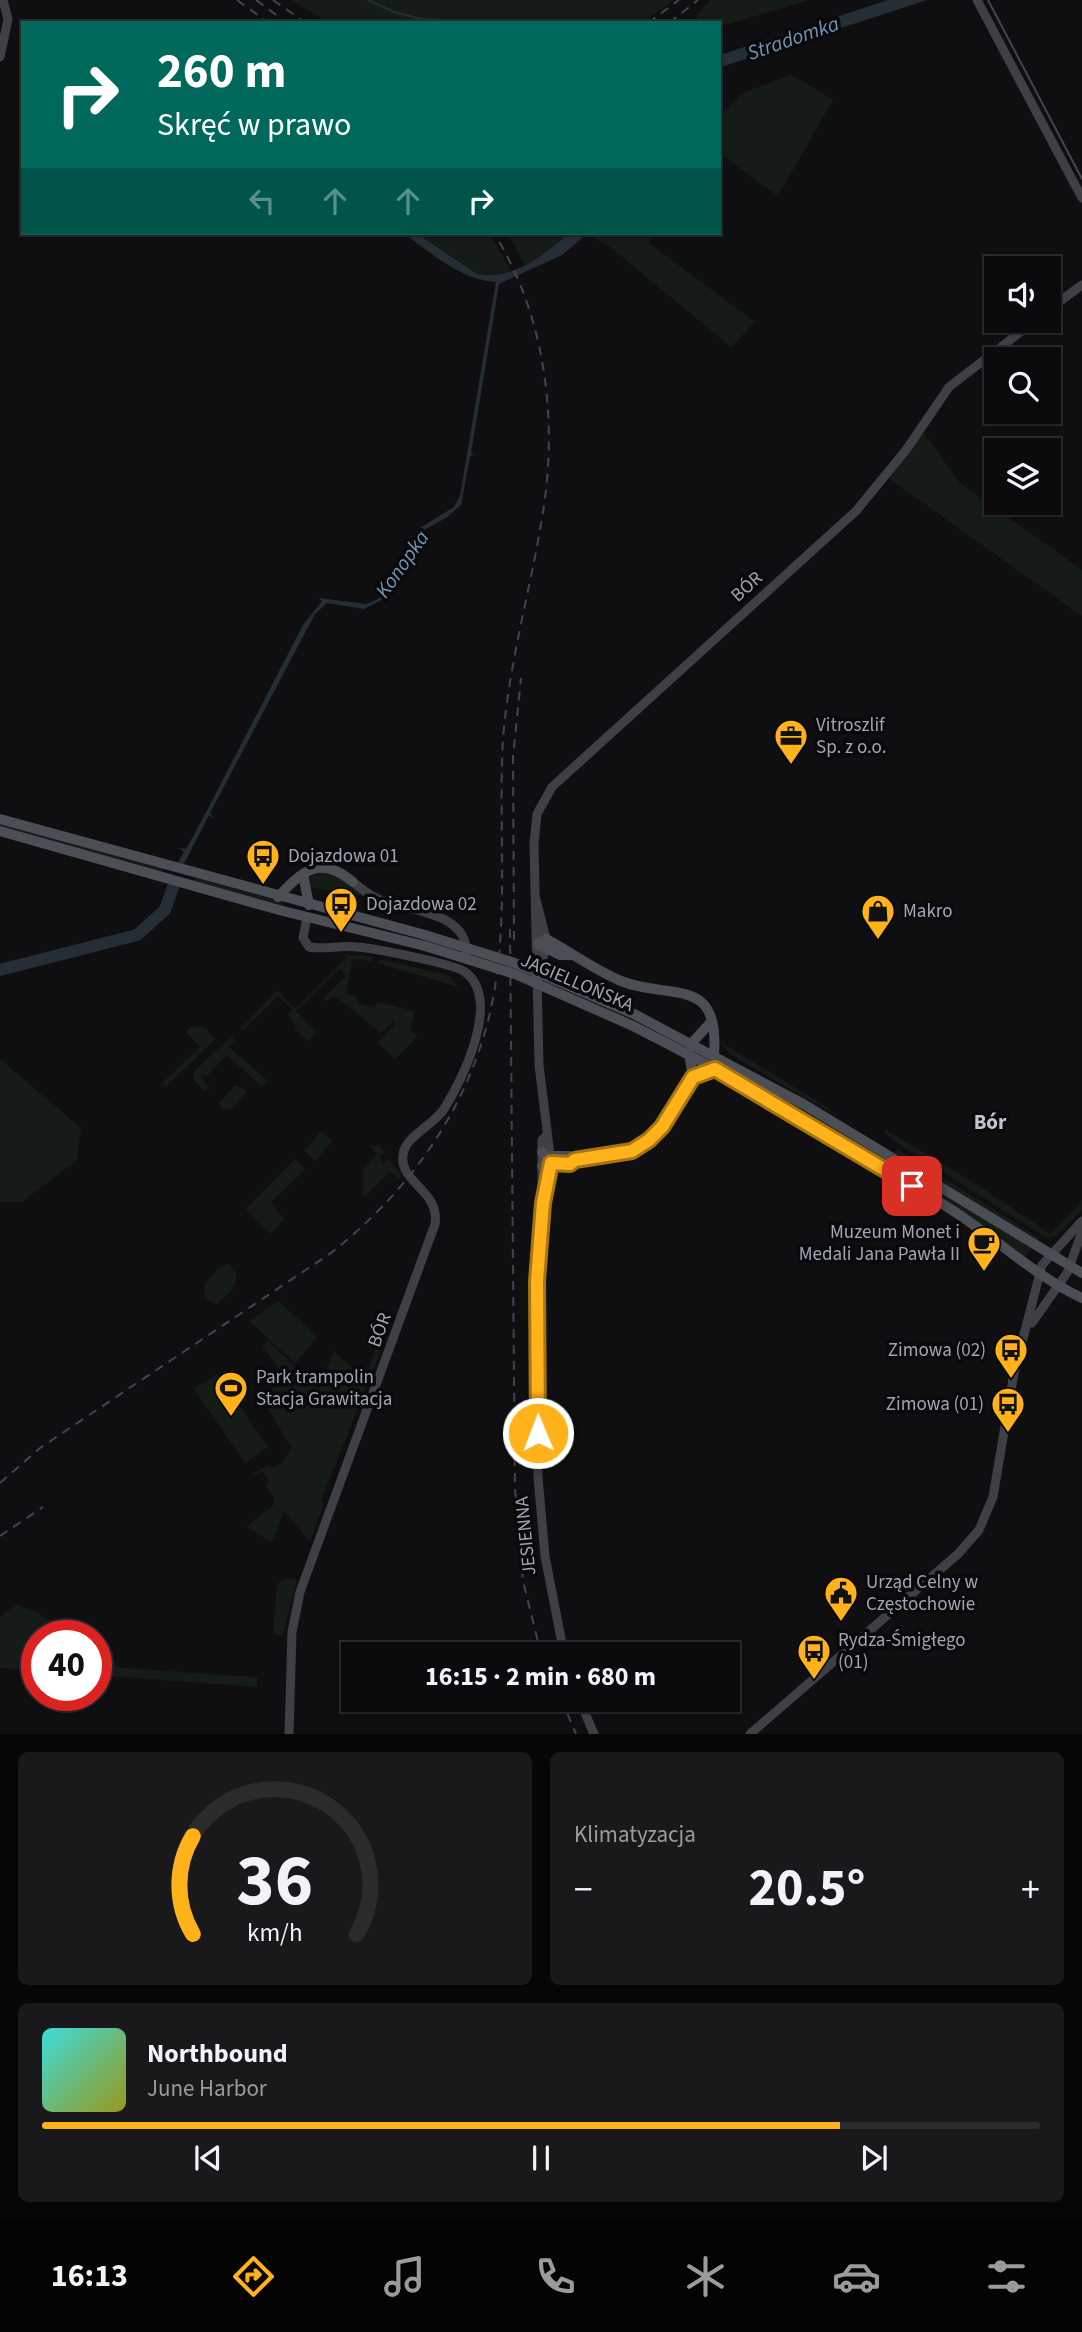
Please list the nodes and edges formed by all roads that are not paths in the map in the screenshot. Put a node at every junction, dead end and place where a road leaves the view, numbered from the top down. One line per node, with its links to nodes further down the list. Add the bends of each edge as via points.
1 (3, 0): 3 (street, via 7,13)
2 (979, 3): 4 (street)
3 (0, 57)
4 (1082, 198)
5 (1082, 285): 6 (street)
6 (1061, 300)
7 (1018, 333): 16 (street, BÓR, via 949,387 861,506 549,791 535,824 533,905)
8 (0, 819): 12 (main road, JAGIELLOŃSKA)
9 (0, 831): 14 (main road, JAGIELLOŃSKA)
10 (303, 874): 11 (main road, via 328,867); 12 (main road); 13 (main road)
11 (353, 882): 17 (street, via 375,898 454,925 467,942)
12 (278, 897): 13 (main road, JAGIELLOŃSKA)
13 (309, 905): 15 (main road, JAGIELLOŃSKA)
14 (307, 917): 15 (main road, JAGIELLOŃSKA); 17 (street, via 303,938 309,947 356,946)
15 (425, 940): 19 (main road, JAGIELLOŃSKA, bridge); 19 (main road, JAGIELLOŃSKA, bridge, via 524,967 634,1014)
16 (543, 944): 18 (main road, via 633,985 687,992 701,1003); 23 (street, BÓR, via 539,1048)
17 (462, 969): 35 (street, BÓR, via 476,985 481,1002 479,1028 447,1105 406,1146 402,1159 405,1170 435,1204 434,1228 300,1592 292,1632)
18 (710, 1023): 19 (main road); 20 (main road)
19 (690, 1049): 20 (main road, JAGIELLOŃSKA); 21 (main road, JAGIELLOŃSKA); 22 (main road, via 688,1065)
20 (714, 1055): 26 (main road, JAGIELLOŃSKA)
21 (715, 1069): 22 (main road); 29 (main road, JAGIELLOŃSKA, via 956,1213)
22 (693, 1077): 23 (main road, via 662,1127 632,1151)
23 (547, 1160): 33 (street, JESIENNA, via 537,1281 538,1477 545,1556)
24 (1082, 1220): 26 (street)
25 (1082, 1232): 27 (street)
26 (1050, 1253): 27 (main road, JAGIELLOŃSKA); 29 (street)
27 (1069, 1264): 28 (main road, JAGIELLOŃSKA); 30 (street)
28 (1082, 1273)
29 (1040, 1274): 30 (main road, JAGIELLOŃSKA); 32 (street)
30 (1058, 1286): 31 (main road, JAGIELLOŃSKA); 32 (street)
31 (1082, 1298)
32 (1025, 1338): 37 (street, via 1014,1373 998,1480 979,1530 958,1554)
33 (562, 1642)
34 (585, 1712): 36 (street)
35 (289, 1734)
36 (594, 1734)
37 (750, 1734)

